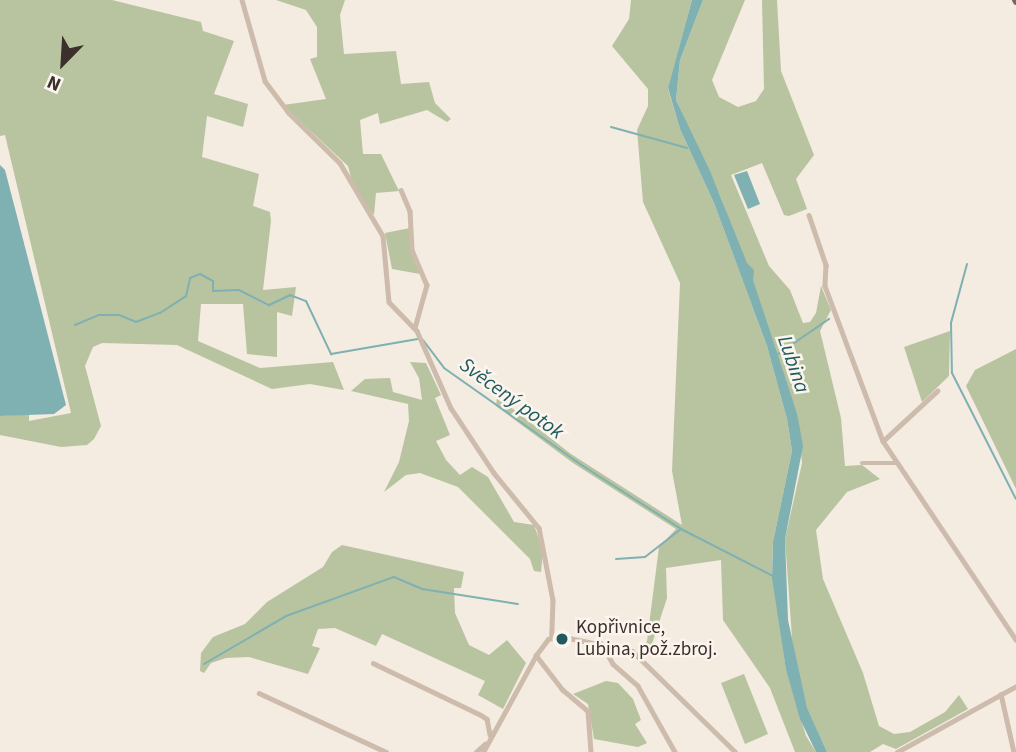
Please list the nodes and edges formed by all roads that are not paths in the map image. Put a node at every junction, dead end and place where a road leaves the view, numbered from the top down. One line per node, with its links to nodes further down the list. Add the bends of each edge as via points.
1 (242, 0): 4 (street, via 265,81 288,112 343,167 385,242 387,298)
2 (401, 190): 4 (street, via 410,211 412,250 427,285)
3 (809, 215): 6 (street, via 826,265 825,286)
4 (415, 328): 9 (street, via 451,408 539,528 553,598)
5 (937, 391): 6 (street)
6 (883, 441): 8 (street)
7 (862, 463): 8 (street)
8 (895, 463): 10 (street)
9 (552, 636): 11 (street); 12 (street)
10 (1016, 640)
11 (601, 642): 25 (street, via 613,664 646,699); 26 (street, via 638,655)
12 (536, 655): 19 (street); 24 (street, via 563,690 588,711)
13 (373, 663): 19 (street, via 481,715 487,719)
14 (1016, 686): 16 (street)
15 (259, 693): 21 (street)
16 (1001, 694): 18 (street); 27 (street)
17 (1016, 722): 18 (street)
18 (1009, 729): 28 (street)
19 (490, 736): 20 (street)
20 (485, 744): 22 (street); 23 (street)
21 (386, 752)
22 (476, 752)
23 (483, 752)
24 (592, 752)
25 (676, 752)
26 (735, 752)
27 (897, 752)
28 (1014, 752)

